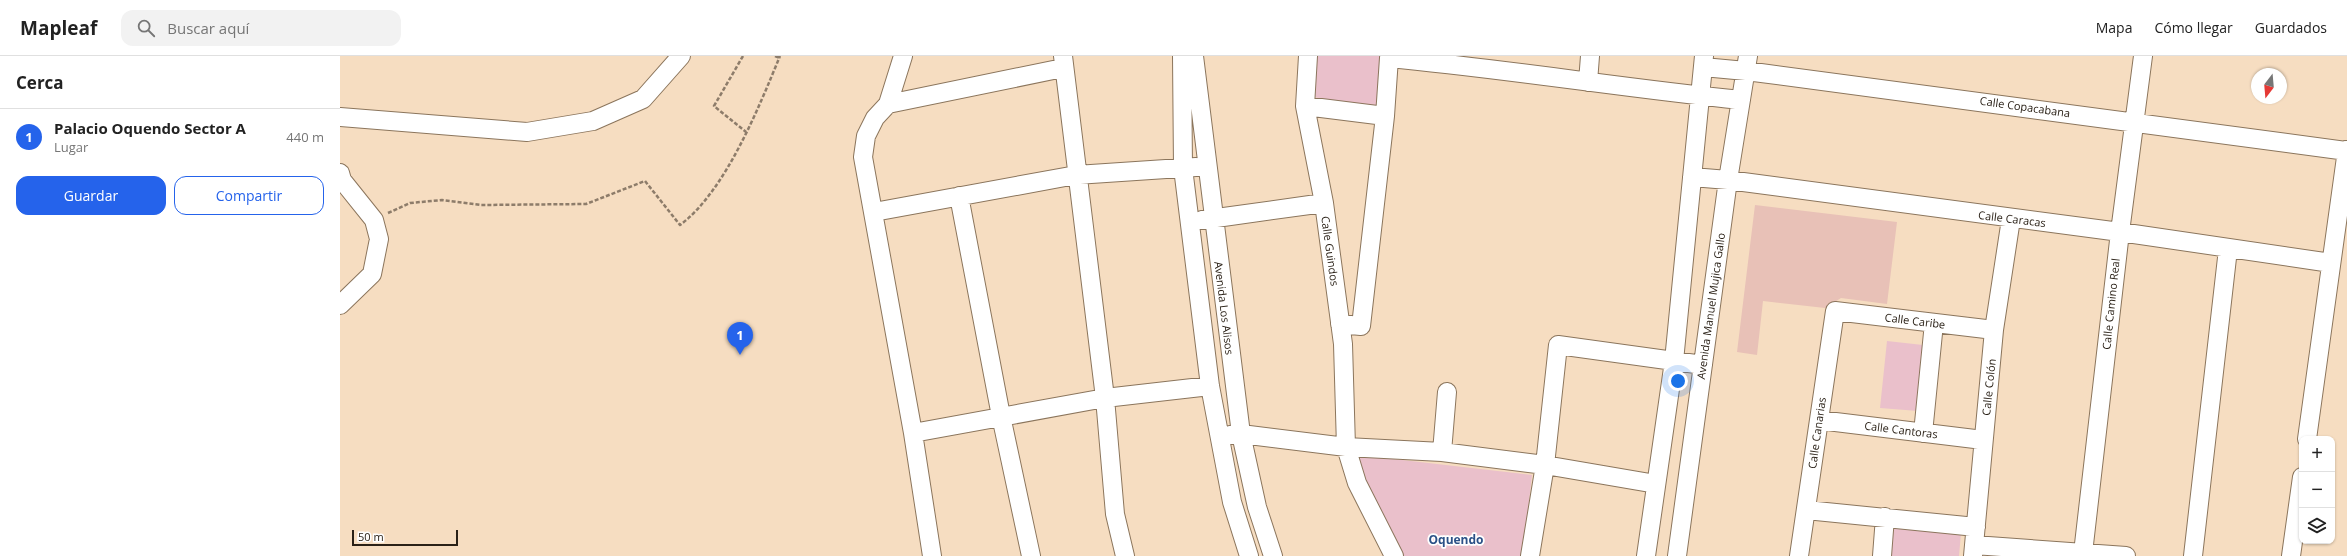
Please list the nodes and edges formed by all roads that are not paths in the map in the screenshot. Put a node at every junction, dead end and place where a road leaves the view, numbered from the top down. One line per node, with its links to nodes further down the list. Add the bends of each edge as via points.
1 (681, 56): 18 (street, via 643,99 593,121 527,132)
2 (903, 56): 15 (street)
3 (1182, 56): 22 (street, Avenida Los Alisos)
4 (1194, 56): 21 (street, Avenida Los Alisos)
5 (1308, 56): 16 (street, Calle Guindos)
6 (1590, 56): 12 (street)
7 (2142, 56): 19 (street, Calle Camino Real)
8 (1475, 61): 12 (street); 17 (street, via 1389,58)
9 (1063, 62): 15 (street); 23 (street)
10 (1704, 62): 11 (street, Calle Copacabana); 13 (street)
11 (1747, 63): 14 (street, Avenida Manuel Mujica Gallo); 19 (street, Calle Copacabana)
12 (1588, 82): 13 (street)
13 (1700, 96): 14 (street); 24 (street)
14 (1741, 100): 26 (street, Avenida Manuel Mujica Gallo)
15 (888, 104): 29 (street, via 875,118 866,136 863,157)
16 (1305, 106): 17 (street); 28 (street, Calle Guindos)
17 (1385, 116): 39 (street, via 1361,326)
18 (340, 117)
19 (2135, 122): 20 (street, Calle Copacabana); 33 (street, Calle Camino Real)
20 (2347, 150): 35 (street)
21 (1206, 166): 22 (street); 30 (street, Avenida Los Alisos)
22 (1184, 168): 23 (street); 32 (street, Avenida Los Alisos)
23 (1076, 175): 27 (street); 45 (street)
24 (1692, 177): 26 (street, Calle Caracas); 41 (street)
25 (341, 178): 36 (street, via 374,220 379,239 372,274)
26 (1728, 180): 31 (street, Calle Caracas); 42 (street, Avenida Manuel Mujica Gallo)
27 (959, 196): 29 (street); 46 (street)
28 (1324, 203): 30 (street); 39 (street, Calle Guindos)
29 (874, 212): 48 (street)
30 (1213, 218): 32 (street); 50 (street, Avenida Los Alisos)
31 (2011, 219): 33 (street, Calle Caracas); 40 (street, Calle Colón)
32 (1190, 221): 43 (street, Avenida Los Alisos)
33 (2120, 232): 34 (street, Calle Caracas); 63 (street, Calle Camino Real)
34 (2228, 249): 35 (street, Calle Caracas); 76 (street)
35 (2331, 263): 52 (street)
36 (340, 306)
37 (1835, 311): 38 (street, Calle Caribe); 47 (street, Calle Canarias)
38 (1934, 323): 40 (street, Calle Caribe); 49 (street)
39 (1340, 324): 54 (street, Calle Guindos)
40 (1994, 330): 53 (street, Calle Colón)
41 (1674, 361): 42 (street); 56 (street, via 1558,345); 57 (street)
42 (1703, 365): 72 (street, Avenida Manuel Mujica Gallo)
43 (1210, 386): 45 (street); 51 (street, Avenida Los Alisos)
44 (1447, 392): 55 (street)
45 (1105, 398): 46 (street); 66 (street, via 1115,514)
46 (1001, 416): 48 (street); 65 (street)
47 (1819, 420): 49 (street, Calle Cantoras); 59 (street, Calle Canarias)
48 (913, 433): 64 (street)
49 (1923, 433): 53 (street, Calle Cantoras)
50 (1241, 434): 51 (street); 54 (street); 68 (street, Avenida Los Alisos, via 1257,507)
51 (1218, 436): 67 (street, Avenida Los Alisos, via 1232,502)
52 (2307, 436)
53 (1983, 440): 61 (street, Calle Colón)
54 (1346, 447): 55 (street); 69 (street, Calle Guindos, via 1357,483)
55 (1442, 452): 56 (street)
56 (1545, 465): 57 (street); 70 (street)
57 (1656, 484): 71 (street)
58 (2299, 499): 77 (street)
59 (1806, 510): 60 (street); 73 (street, Calle Canarias)
60 (1885, 517): 61 (street); 74 (street)
61 (1976, 527): 62 (street, Calle Colón)
62 (1974, 550): 63 (street)
63 (2083, 553): 75 (street)
64 (932, 556)
65 (1032, 556)
66 (1124, 556)
67 (1249, 556)
68 (1274, 556)
69 (1394, 556)
70 (1530, 556)
71 (1646, 556)
72 (1677, 556)
73 (1799, 556)
74 (1882, 556)
75 (2126, 556)
76 (2193, 556)
77 (2291, 556)

